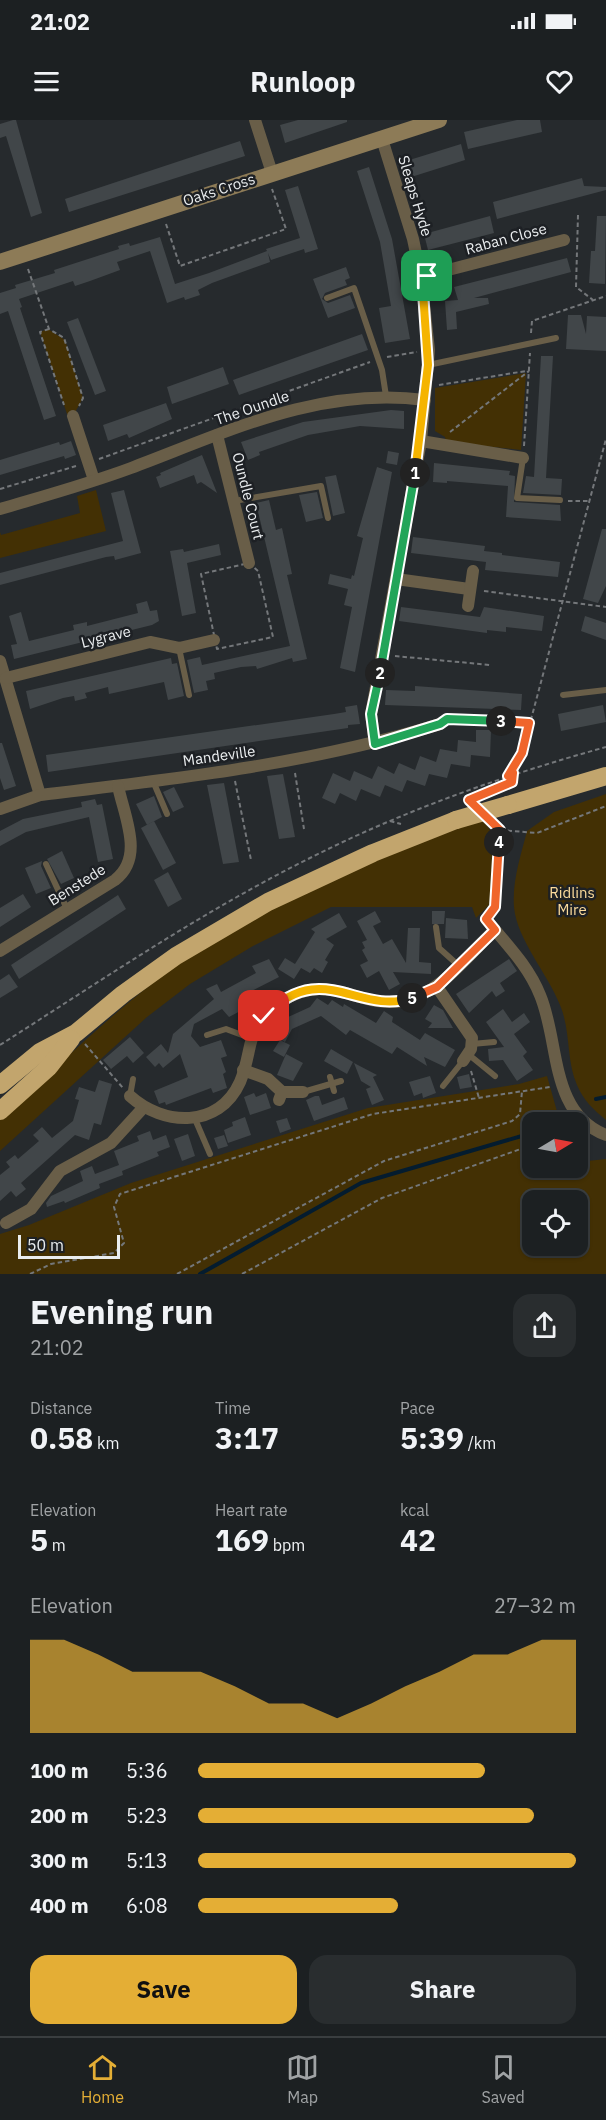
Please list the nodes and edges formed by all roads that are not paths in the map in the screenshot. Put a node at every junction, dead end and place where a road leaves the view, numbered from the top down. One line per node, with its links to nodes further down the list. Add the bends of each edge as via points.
1 (255, 120): 4 (street)
2 (439, 120): 3 (street, Oaks Cross)
3 (382, 139): 4 (street, Oaks Cross); 7 (street, Sleaps Hyde, via 405,207)
4 (270, 174): 6 (street, Oaks Cross)
5 (564, 240): 7 (street, Raban Close)
6 (0, 262)
7 (422, 277): 10 (street, Sleaps Hyde)
8 (327, 298): 12 (lane, via 354,288 379,359)
9 (556, 338): 10 (lane)
10 (428, 365): 11 (street, Sleaps Hyde)
11 (426, 393): 12 (street, The Oundle); 15 (street, Sleaps Hyde)
12 (386, 396): 14 (street, The Oundle, via 305,406)
13 (73, 416): 17 (street)
14 (217, 435): 17 (street, The Oundle); 19 (street, Oundle Court)
15 (421, 441): 16 (street); 24 (street, Sleaps Hyde)
16 (523, 458): 18 (lane, via 517,498)
17 (94, 480): 20 (street, The Oundle)
18 (560, 500)
19 (234, 501): 21 (lane, via 321,486); 22 (street, Oundle Court)
20 (0, 509)
21 (328, 518)
22 (249, 563)
23 (473, 571): 25 (street)
24 (396, 579): 25 (street); 35 (street, Sleaps Hyde, via 371,714)
25 (469, 589): 26 (street)
26 (468, 606)
27 (214, 640): 28 (street, Lygrave)
28 (178, 648): 30 (street, Lygrave, via 150,642); 32 (lane)
29 (0, 661): 30 (street)
30 (6, 678): 39 (street)
31 (606, 690): 33 (lane)
32 (189, 694)
33 (563, 695)
34 (440, 724): 35 (street, Mandeville)
35 (375, 744): 37 (street, Mandeville, via 293,761)
36 (606, 776): 50 (highway, bridge, via 456,820 268,902 176,956)
37 (153, 781): 38 (street, Mandeville); 41 (lane)
38 (118, 786): 39 (street, Mandeville); 43 (street, Benstede, via 131,848 128,868)
39 (40, 795): 40 (street, Mandeville)
40 (0, 809)
41 (167, 814)
42 (46, 864): 43 (lane)
43 (67, 909): 47 (street, Benstede)
44 (486, 919): 46 (street)
45 (436, 927): 48 (lane, via 439,948)
46 (495, 930): 48 (street); 66 (street, via 526,968 540,995 555,1045 561,1085 580,1118)
47 (0, 951)
48 (458, 965): 49 (street)
49 (437, 987): 52 (street, via 403,1001 330,988 309,990 270,1010); 54 (street, via 466,1026)
50 (76, 1033): 59 (highway, via 40,1052); 64 (highway, via 49,1068)
51 (207, 1035): 52 (lane, via 226,1029)
52 (250, 1038): 55 (street)
53 (494, 1042): 54 (lane)
54 (468, 1053): 56 (lane); 60 (lane)
55 (243, 1070): 61 (street, via 268,1079 281,1096); 65 (street, via 231,1097)
56 (495, 1076)
57 (134, 1079): 62 (lane)
58 (340, 1081): 61 (lane)
59 (0, 1085)
60 (443, 1086)
61 (303, 1092)
62 (130, 1096): 63 (street)
63 (143, 1108): 65 (street, via 168,1118); 68 (street, via 111,1143 60,1171 31,1209)
64 (0, 1111)
65 (195, 1119): 67 (lane)
66 (606, 1136)
67 (210, 1154)
68 (6, 1222)

